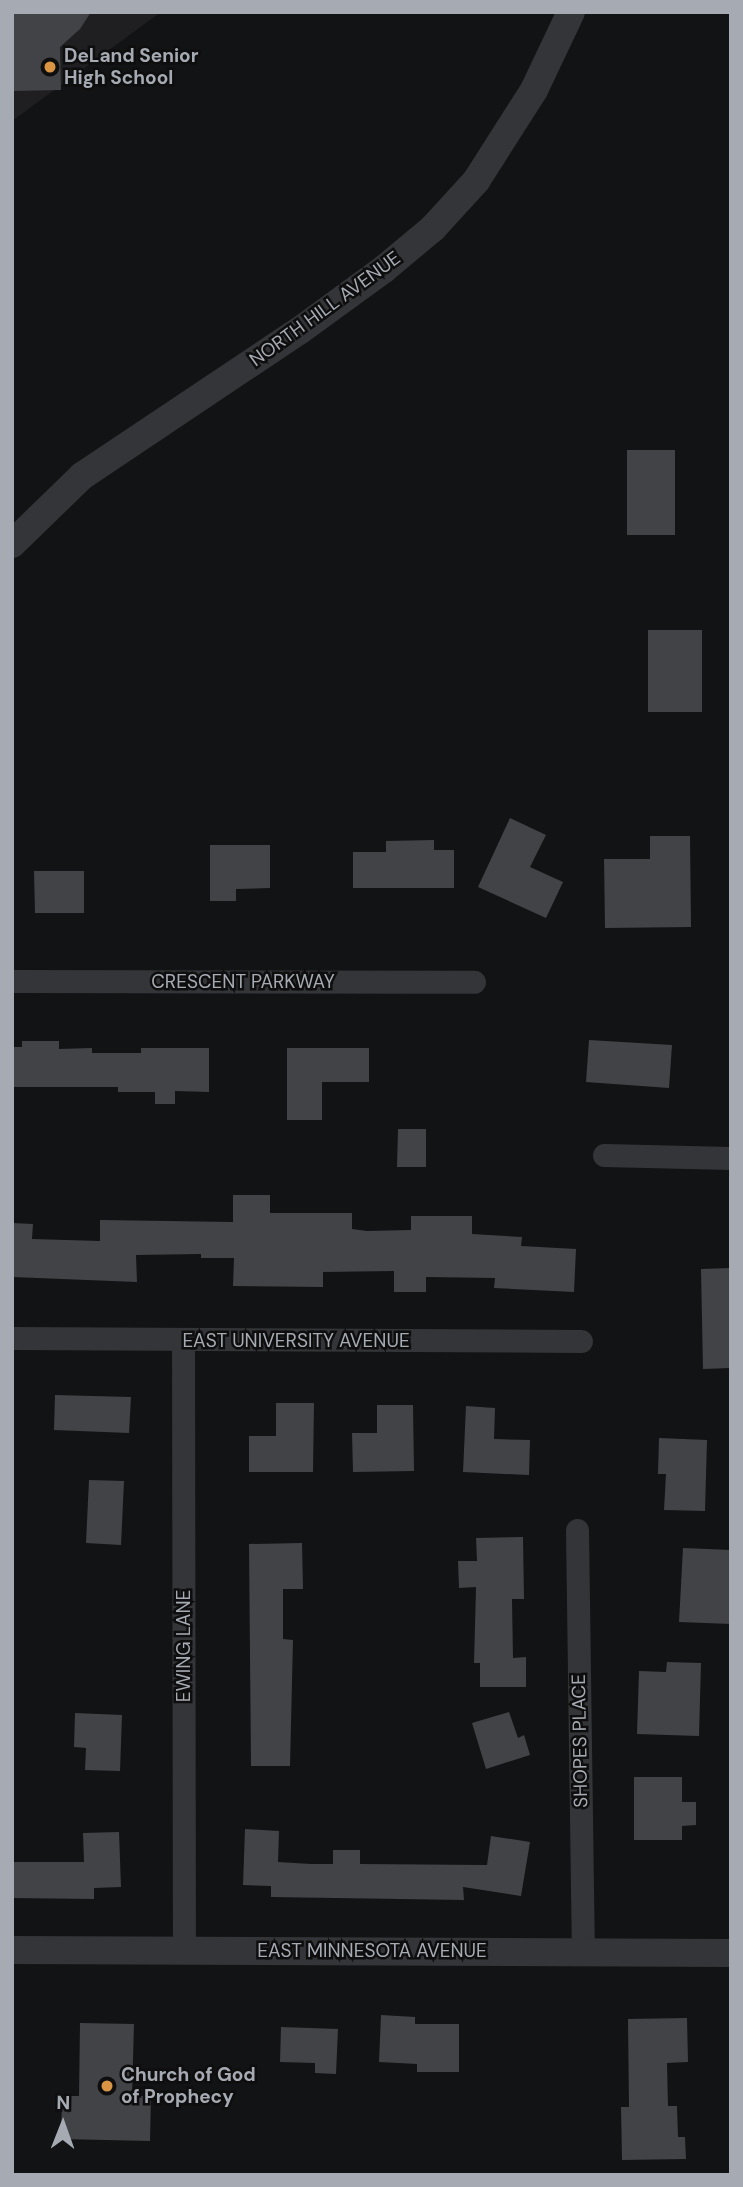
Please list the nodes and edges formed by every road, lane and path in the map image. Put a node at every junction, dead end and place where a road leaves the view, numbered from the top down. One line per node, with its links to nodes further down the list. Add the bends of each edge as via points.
1 (571, 12): 2 (street, NORTH HILL AVENUE, via 534,90 476,181 433,228 299,331 82,476)
2 (12, 544)
3 (12, 981): 4 (street, CRESCENT PARKWAY)
4 (474, 982)
5 (604, 1155): 6 (street)
6 (731, 1158)
7 (12, 1338): 8 (street, EAST UNIVERSITY AVENUE)
8 (183, 1341): 9 (street, EAST UNIVERSITY AVENUE); 12 (street, EWING LANE)
9 (581, 1341)
10 (578, 1530): 13 (street, SHOPES PLACE)
11 (12, 1950): 12 (street, EAST MINNESOTA AVENUE)
12 (184, 1951): 13 (street, EAST MINNESOTA AVENUE)
13 (583, 1952): 14 (street, EAST MINNESOTA AVENUE)
14 (731, 1953)

